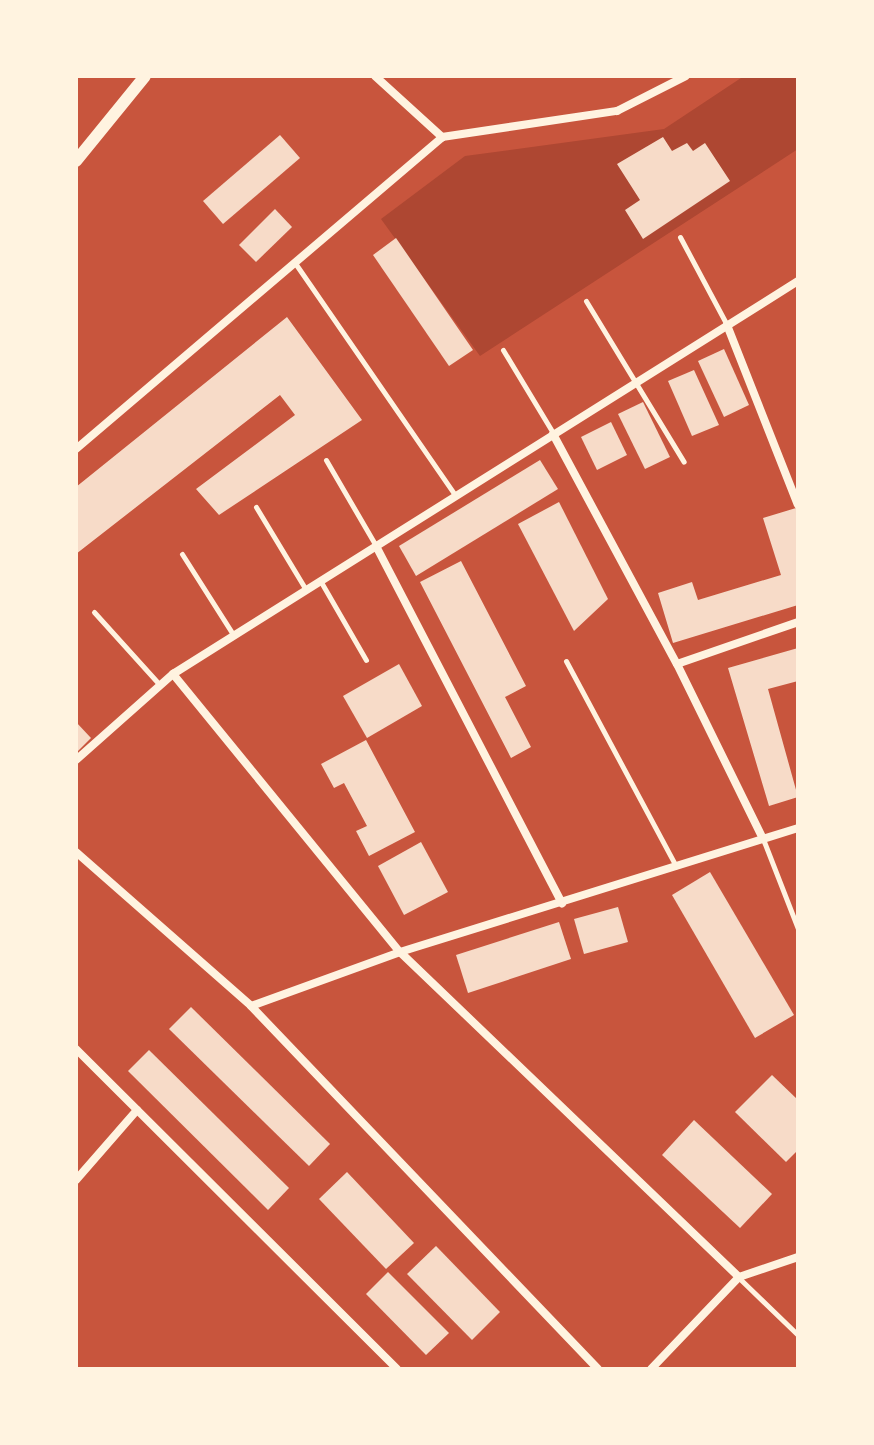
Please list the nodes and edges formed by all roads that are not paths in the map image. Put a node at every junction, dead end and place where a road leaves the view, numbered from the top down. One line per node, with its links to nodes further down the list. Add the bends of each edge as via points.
1 (145, 76): 5 (street)
2 (375, 76): 4 (street)
3 (686, 76): 4 (street, via 617,111)
4 (442, 137): 7 (street)
5 (76, 161)
6 (680, 237): 10 (lane)
7 (295, 263): 14 (street); 17 (lane)
8 (798, 281): 10 (street)
9 (586, 301): 12 (lane)
10 (727, 325): 12 (street); 18 (street)
11 (503, 350): 13 (lane)
12 (637, 381): 13 (street); 16 (lane)
13 (553, 434): 17 (street); 29 (street)
14 (76, 449)
15 (326, 460): 20 (lane)
16 (684, 462)
17 (455, 495): 20 (street)
18 (798, 505)
19 (256, 507): 23 (lane)
20 (376, 546): 22 (street); 37 (street)
21 (182, 554): 26 (lane)
22 (321, 581): 23 (street); 27 (lane)
23 (306, 590): 26 (street)
24 (94, 612): 31 (lane)
25 (798, 622): 29 (street)
26 (234, 636): 30 (street)
27 (366, 660)
28 (566, 661): 36 (lane)
29 (677, 664): 34 (street)
30 (173, 674): 31 (street); 39 (street)
31 (159, 684): 32 (street)
32 (76, 760)
33 (798, 828): 34 (street)
34 (763, 839): 36 (street); 38 (lane)
35 (76, 852): 40 (street)
36 (677, 867): 37 (street)
37 (562, 904): 39 (street)
38 (798, 929)
39 (400, 952): 40 (street); 45 (street)
40 (251, 1006): 48 (street)
41 (76, 1049): 42 (street)
42 (137, 1110): 43 (street); 47 (street)
43 (76, 1180)
44 (798, 1257): 45 (street)
45 (739, 1277): 46 (lane); 49 (street)
46 (798, 1335)
47 (397, 1369)
48 (598, 1369)
49 (651, 1369)

